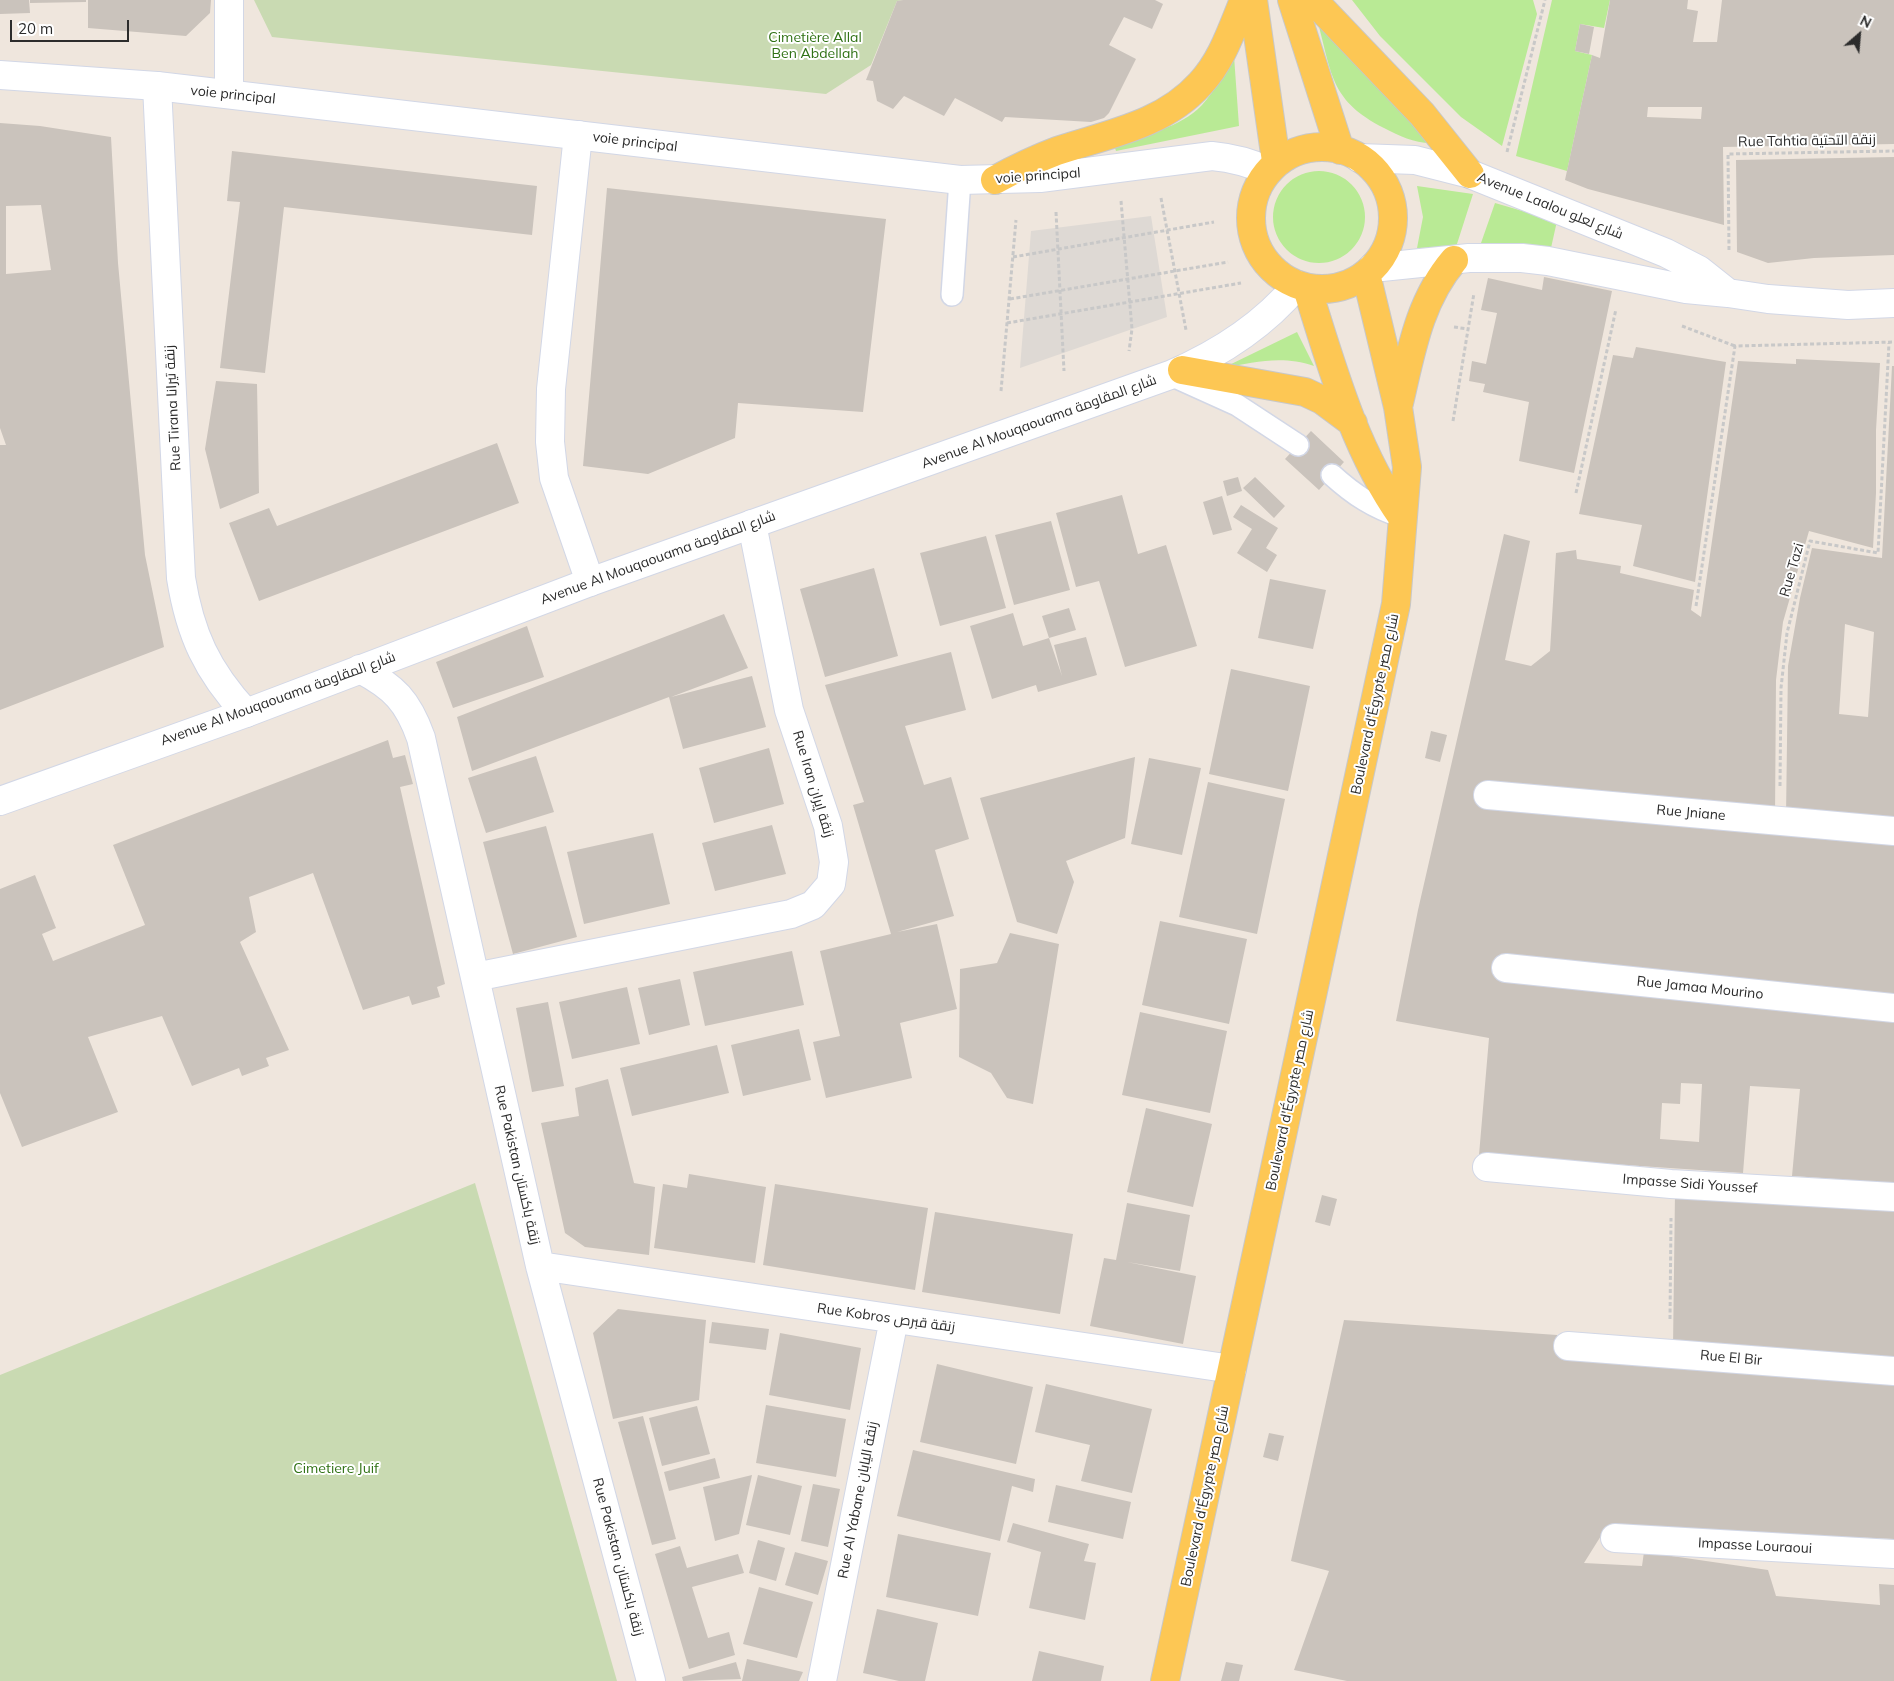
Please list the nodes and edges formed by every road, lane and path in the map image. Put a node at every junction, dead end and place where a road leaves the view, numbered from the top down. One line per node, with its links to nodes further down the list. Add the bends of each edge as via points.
1 (229, 0): 9 (street)
2 (1244, 0): 17 (main road, via 1227,43 1201,84 1164,114 1056,152)
3 (1253, 0): 14 (main road)
4 (1292, 0): 12 (main road)
5 (1313, 0): 15 (main road, via 1428,120)
6 (1545, 0): 13 (path)
7 (0, 76): 8 (street, voie principal)
8 (156, 86): 9 (street, voie principal); 66 (street, Rue Tirana زنقة تيرانا, via 181,578 195,638 225,691)
9 (229, 94): 10 (street, voie principal)
10 (578, 135): 16 (street, voie principal); 63 (street, via 551,389 550,442 554,478)
11 (1894, 150): 26 (path, Rue Tahtia زنقة التحتية, via 1728,154)
12 (1350, 154): 14 (main road, via 1327,146 1306,146 1287,153); 15 (street, Avenue Laalou شارع لعلو, via 1415,160); 31 (main road, via 1376,171 1388,189 1393,210 1393,231 1385,251)
13 (1505, 161)
14 (1272, 166): 17 (street, voie principal, via 1212,156 1040,178); 34 (main road, via 1257,188 1251,206 1251,226 1256,245 1266,262 1280,276)
15 (1470, 174): 38 (street, Avenue Laalou شارع لعلو, via 1666,253 1699,270)
16 (960, 180): 17 (street, voie principal); 39 (lane)
17 (995, 180)
18 (1159, 190): 23 (path)
19 (1121, 198): 24 (path)
20 (1056, 212): 25 (path)
21 (1016, 220): 27 (path)
22 (1214, 222): 23 (path)
23 (1167, 230): 24 (path); 30 (path)
24 (1124, 237): 25 (path); 32 (path)
25 (1057, 249): 27 (path); 36 (path)
26 (1729, 252)
27 (1013, 257): 40 (path)
28 (1454, 260): 31 (street); 38 (street, via 1495,257 1548,261 1686,289); 55 (main road, via 1436,282 1424,308)
29 (1228, 262): 30 (path)
30 (1174, 271): 32 (path); 37 (path)
31 (1369, 271): 34 (main road, via 1353,283 1338,288); 55 (main road, Boulevard d'Égypte شارع مصر)
32 (1128, 279): 36 (path); 42 (path)
33 (1241, 283): 37 (path)
34 (1302, 287): 53 (street, Avenue Al Mouqaouama شارع المقاومة, via 1229,345); 57 (main road)
35 (1475, 287): 56 (path)
36 (1060, 291): 40 (path); 44 (path)
37 (1179, 293): 42 (path); 47 (path)
38 (1728, 293): 43 (street, via 1808,304)
39 (952, 295)
40 (1010, 299): 45 (path)
41 (1618, 301): 60 (path)
42 (1130, 302): 44 (path); 51 (path)
43 (1894, 303)
44 (1061, 314): 45 (path); 52 (path)
45 (1007, 323): 54 (path)
46 (1681, 325): 50 (path)
47 (1186, 331)
48 (1894, 342): 49 (path)
49 (1889, 343): 50 (path); 69 (path, Rue Tazi, via 1878,553 1810,541 1787,633 1781,688)
50 (1735, 346): 64 (path)
51 (1130, 351)
52 (1064, 371)
53 (1176, 372): 57 (main road, via 1305,392 1330,405); 58 (lane, via 1237,405); 62 (street, Avenue Al Mouqaouama شارع المقاومة)
54 (1001, 392)
55 (1398, 407): 61 (main road, Boulevard d'Égypte شارع مصر, via 1407,467)
56 (1454, 422)
57 (1353, 423): 61 (main road, via 1373,472)
58 (1298, 445)
59 (1332, 475): 61 (lane, via 1355,496)
60 (1576, 493)
61 (1402, 517): 81 (main road, Boulevard d'Égypte شارع مصر, via 1400,575 1390,634)
62 (752, 524): 63 (street, Avenue Al Mouqaouama شارع المقاومة); 72 (street, Rue Iran زنقة إيران, via 789,710 828,826 834,862 831,884 813,905 791,914)
63 (590, 582): 65 (street, Avenue Al Mouqaouama شارع المقاومة)
64 (1696, 606)
65 (360, 669): 66 (street, Avenue Al Mouqaouama شارع المقاومة); 72 (street, Rue Pakistan زنقة باكستان, via 399,695 413,715)
66 (246, 713): 68 (street, Avenue Al Mouqaouama شارع المقاومة)
67 (1488, 795): 69 (street, Rue Jniane)
68 (0, 801)
69 (1780, 821): 70 (street, Rue Jniane)
70 (1894, 831)
71 (1506, 968): 73 (street, Rue Jamaa Mourino)
72 (475, 977): 77 (street, Rue Pakistan زنقة باكستان)
73 (1894, 1008)
74 (1487, 1167): 75 (street, Impasse Sidi Youssef)
75 (1671, 1184): 76 (street, Impasse Sidi Youssef); 80 (path)
76 (1894, 1197)
77 (540, 1266): 78 (street, Rue Kobros زنقة قبرص); 85 (street, Rue Pakistan زنقة باكستان)
78 (894, 1319): 81 (street, Rue Kobros زنقة قبرص); 86 (street, Rue Al Yabane زنقة اليابان)
79 (1568, 1346): 80 (street, Rue El Bir)
80 (1670, 1353): 82 (street, Rue El Bir)
81 (1232, 1369): 87 (main road, Boulevard d'Égypte شارع مصر)
82 (1894, 1371)
83 (1615, 1538): 84 (street, Impasse Louraoui)
84 (1894, 1554)
85 (651, 1681)
86 (822, 1681)
87 (1165, 1681)

